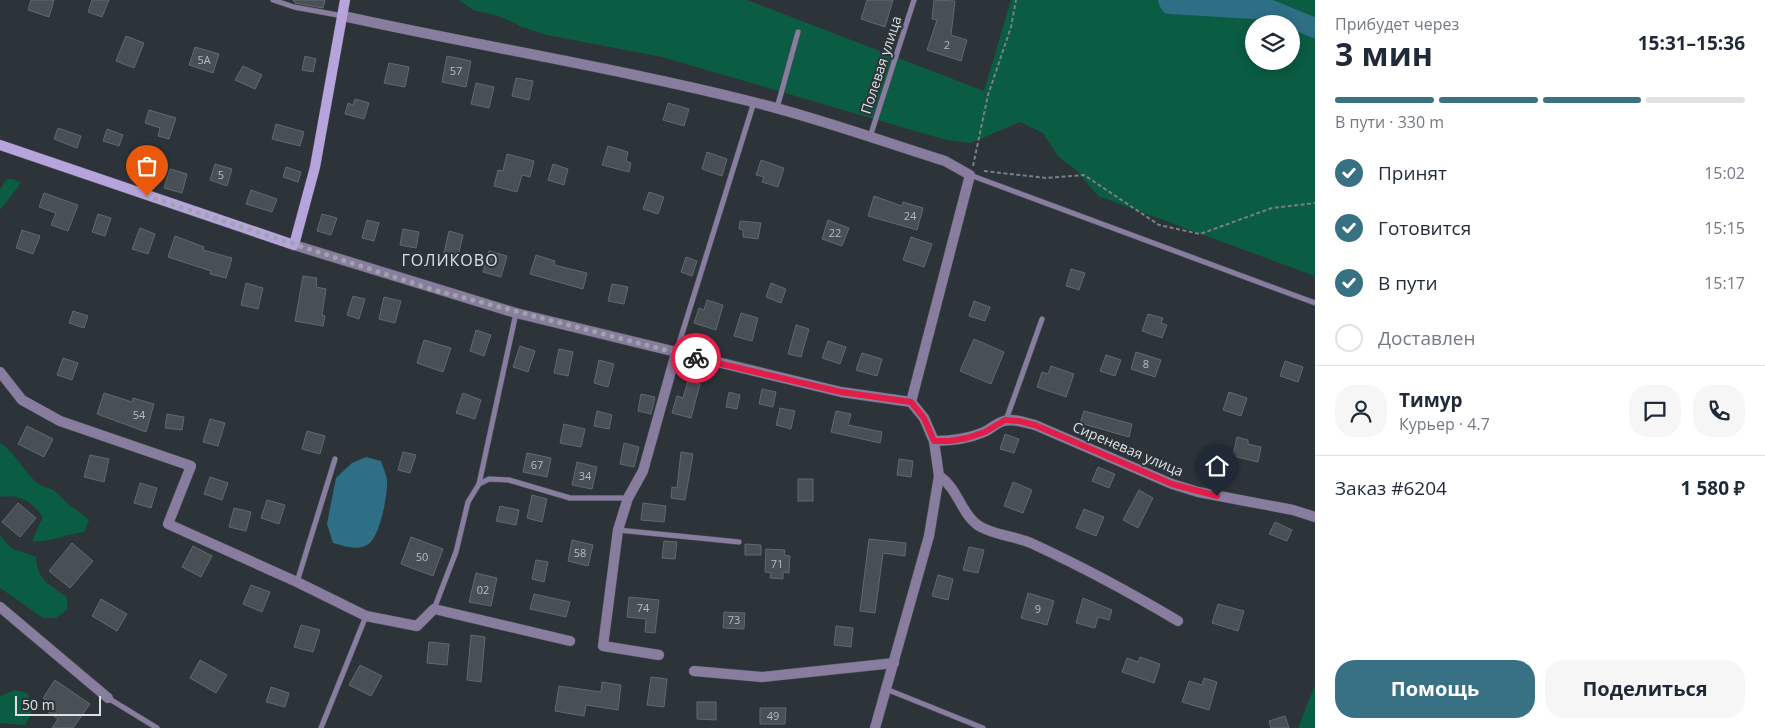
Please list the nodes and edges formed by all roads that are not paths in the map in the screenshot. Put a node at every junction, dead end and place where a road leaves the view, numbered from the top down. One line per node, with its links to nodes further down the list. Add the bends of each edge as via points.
1 (273, 0): 4 (lane)
2 (345, 0): 4 (street)
3 (914, 0): 8 (lane, Полевая улица)
4 (342, 16): 6 (street); 11 (street, via 315,167)
5 (798, 32): 7 (lane)
6 (754, 102): 7 (street); 15 (lane)
7 (777, 108): 8 (street)
8 (870, 137): 10 (street)
9 (0, 146): 11 (street)
10 (971, 172): 12 (lane); 17 (street)
11 (294, 245): 13 (street)
12 (1315, 303)
13 (516, 313): 15 (street); 22 (lane)
14 (1042, 319): 18 (lane)
15 (676, 353): 17 (street, via 841,392); 23 (street, via 643,471)
16 (0, 372): 27 (street, via 22,400 60,422 191,466 168,524)
17 (911, 402): 19 (street, via 924,418)
18 (1005, 420): 19 (street, via 967,438); 24 (street, Сиреневая улица, via 1035,425 1172,484)
19 (934, 441): 21 (street)
20 (335, 459): 27 (lane)
21 (939, 476): 31 (street, via 949,482 977,525 1027,541 1087,569); 34 (street, via 930,536)
22 (479, 484): 23 (lane, via 489,479 509,480 570,498); 29 (lane, via 468,502 456,552)
23 (628, 498): 25 (street)
24 (1315, 517)
25 (618, 530): 26 (lane); 33 (street, via 603,646)
26 (739, 542)
27 (297, 582): 30 (street)
28 (0, 606): 37 (street)
29 (434, 609): 30 (street, via 417,626); 32 (street)
30 (366, 616): 39 (lane)
31 (1178, 621)
32 (570, 641)
33 (659, 655)
34 (894, 663): 35 (street, via 762,677); 36 (street)
35 (694, 671)
36 (886, 689): 40 (street); 41 (lane)
37 (108, 698): 38 (lane)
38 (157, 728)
39 (321, 728)
40 (875, 728)
41 (983, 728)

